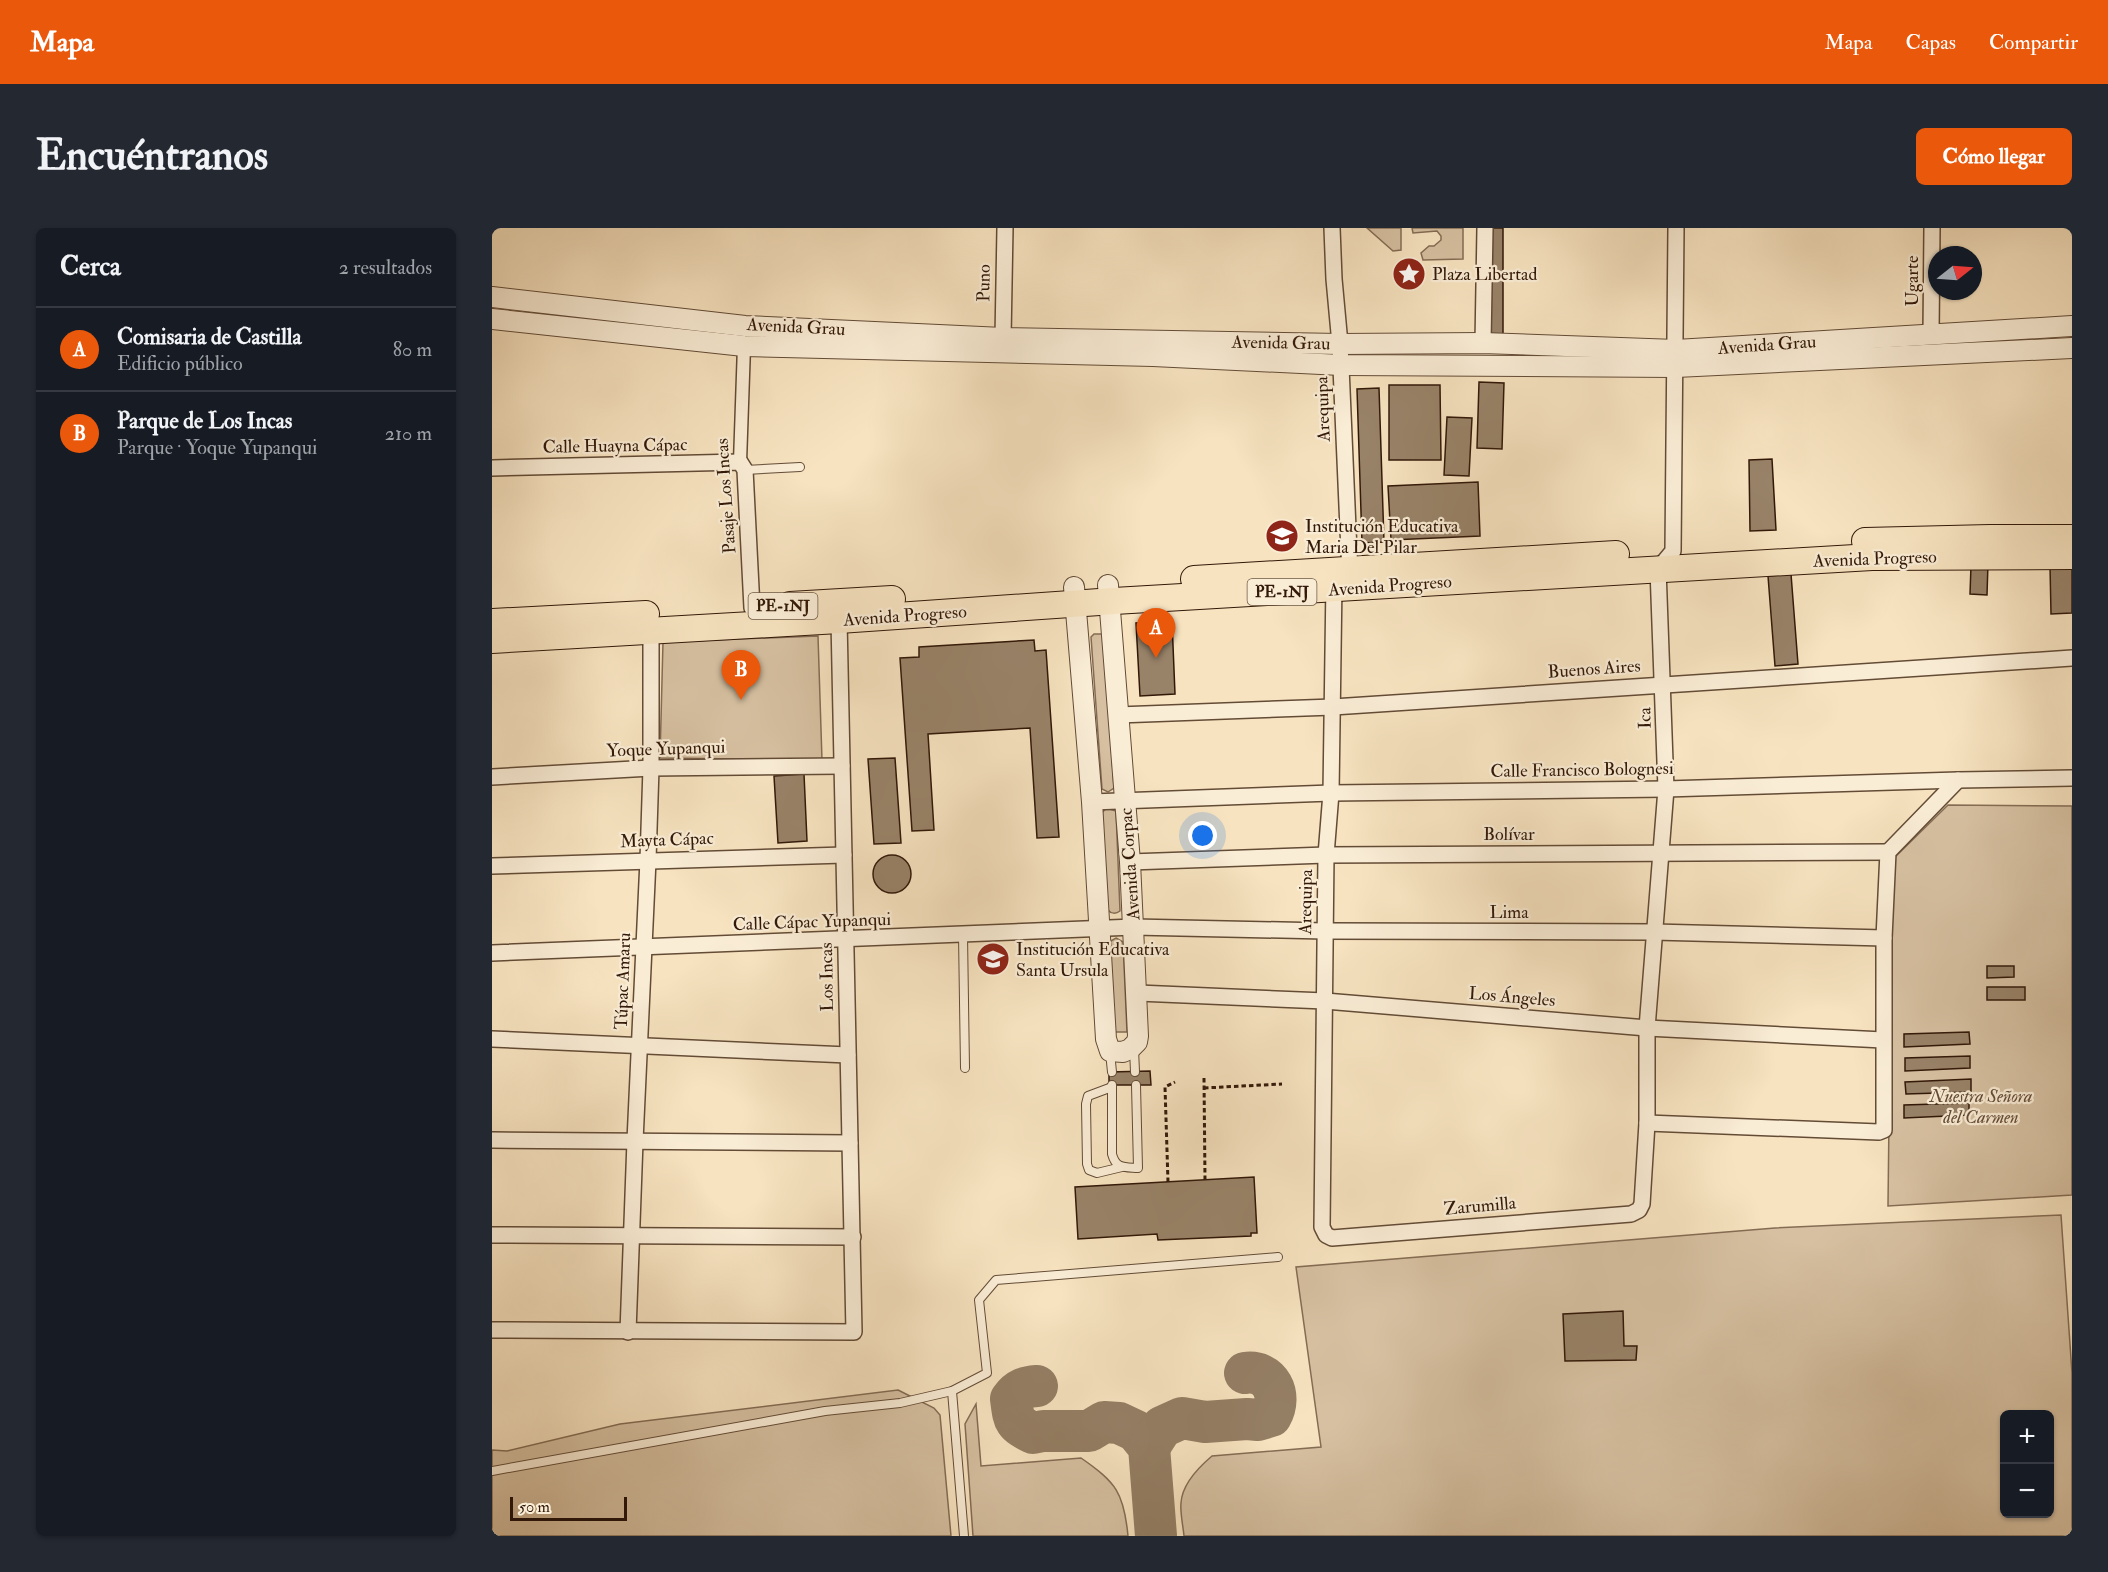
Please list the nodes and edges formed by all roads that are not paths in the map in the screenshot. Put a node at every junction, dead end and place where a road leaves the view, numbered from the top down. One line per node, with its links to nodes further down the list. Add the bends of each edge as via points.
1 (1005, 228): 10 (street, Puno)
2 (1332, 228): 12 (street, Arequipa)
3 (1485, 228): 11 (street)
4 (1676, 228): 15 (street, Ica)
5 (1932, 228): 9 (street, Ugarte)
6 (492, 297): 10 (street, Avenida Grau, via 745,326)
7 (492, 319): 13 (street, Avenida Grau)
8 (2072, 326): 9 (street, Avenida Grau)
9 (1931, 335): 15 (street, Avenida Grau)
10 (1003, 338): 12 (street, Avenida Grau)
11 (1483, 343): 12 (street, Avenida Grau); 15 (street, Avenida Grau)
12 (1340, 344): 16 (street, Arequipa)
13 (744, 346): 16 (street, Avenida Grau, via 1153,356); 17 (street, Pasaje Los Incas)
14 (2072, 348): 15 (street, Avenida Grau)
15 (1676, 359): 16 (street, Avenida Grau); 22 (street, Ica)
16 (1341, 365): 23 (street, Arequipa)
17 (742, 466): 18 (lane); 19 (street, Calle Huayna Cápac); 26 (street, Pasaje Los Incas)
18 (800, 467)
19 (492, 468)
20 (2072, 538): 22 (main road, Avenida Progreso / PE-1NJ, via 1884,539)
21 (2072, 556): 22 (main road, Avenida Progreso / PE-1NJ)
22 (1666, 560): 23 (main road, Avenida Progreso / PE-1NJ); 32 (street, Ica)
23 (1342, 579): 24 (main road, Avenida Progreso / PE-1NJ); 33 (street, Arequipa)
24 (1109, 593): 25 (main road, Avenida Progreso / PE-1NJ); 34 (street, Avenida Corpac)
25 (1074, 595): 26 (main road, Avenida Progreso / PE-1NJ); 27 (main road, Avenida Progreso / PE-1NJ); 43 (street, Avenida Corpac)
26 (753, 608): 28 (main road, Avenida Progreso / PE-1NJ)
27 (839, 620): 29 (main road, Avenida Progreso / PE-1NJ); 35 (street, Los Incas)
28 (492, 622)
29 (651, 631): 30 (main road, Avenida Progreso / PE-1NJ); 36 (street, Túpac Amaru)
30 (492, 640)
31 (2072, 658): 32 (street, Buenos Aires)
32 (1663, 684): 33 (street, Buenos Aires); 40 (street, Ica)
33 (1333, 707): 34 (street, Buenos Aires); 41 (street, Arequipa)
34 (1119, 715): 42 (street, Avenida Corpac)
35 (842, 766): 36 (street, Yoque Yupanqui); 46 (street, Los Incas)
36 (651, 768): 37 (street, Yoque Yupanqui); 48 (street, Túpac Amaru)
37 (492, 777)
38 (2072, 778): 39 (street, Calle Francisco Bolognesi)
39 (1958, 780): 40 (street, Calle Francisco Bolognesi); 45 (street)
40 (1666, 789): 41 (street, Calle Francisco Bolognesi); 44 (street, Ica)
41 (1331, 793): 42 (street, Calle Francisco Bolognesi); 47 (street, Arequipa)
42 (1125, 801): 43 (street, Calle Francisco Bolognesi); 49 (street, Avenida Corpac)
43 (1092, 802): 52 (street, Avenida Corpac)
44 (1660, 852): 45 (street, Bolívar); 47 (street, Bolívar); 54 (street, Ica)
45 (1888, 852): 56 (street)
46 (844, 855): 48 (street, Mayta Cápac); 57 (street, Los Incas)
47 (1326, 855): 49 (street, Bolívar); 53 (street, Arequipa)
48 (648, 860): 50 (street, Mayta Cápac); 58 (street, Túpac Amaru)
49 (1130, 862): 51 (street, Avenida Corpac)
50 (492, 866)
51 (1134, 927): 52 (street, Calle Cápac Yupanqui); 53 (street, Lima); 60 (street, Avenida Corpac)
52 (1100, 928): 55 (street, Calle Cápac Yupanqui); 67 (street, Avenida Corpac, via 1106,1039)
53 (1325, 931): 54 (street, Lima); 61 (street, Arequipa)
54 (1654, 932): 56 (street, Lima); 62 (street, Ica)
55 (963, 935): 57 (street, Calle Cápac Yupanqui); 69 (lane)
56 (1884, 938): 64 (street)
57 (846, 940): 58 (street, Calle Cápac Yupanqui); 68 (street, Los Incas)
58 (644, 948): 59 (street, Calle Cápac Yupanqui); 65 (street, Túpac Amaru)
59 (492, 953)
60 (1138, 993): 61 (street, Los Ángeles); 66 (street, Avenida Corpac, via 1138,1036)
61 (1325, 1001): 62 (street, Los Ángeles); 79 (street, Arequipa, via 1322,1227)
62 (1647, 1028): 64 (street, Los Ángeles); 73 (street, Ica)
63 (492, 1039): 65 (street)
64 (1883, 1040): 73 (street, via 1882,1132)
65 (640, 1044): 68 (street); 75 (street, Túpac Amaru)
66 (1134, 1046): 67 (street, via 1123,1052); 71 (lane)
67 (1110, 1051): 70 (lane)
68 (848, 1055): 76 (street, Los Incas)
69 (965, 1068)
70 (1112, 1072)
71 (1135, 1072)
72 (1136, 1085): 77 (lane, via 1138,1168)
73 (1647, 1123): 78 (street, Ica)
74 (492, 1140): 75 (street)
75 (634, 1141): 76 (street); 81 (street, Túpac Amaru)
76 (850, 1143): 82 (street, Los Incas)
77 (1122, 1167): 77 (lane, via 1114,1162 1112,1154 1112,1086 1088,1096 1087,1164 1089,1170 1097,1173)
78 (1639, 1210): 79 (street, Zarumilla, via 1631,1214 1332,1238)
79 (1326, 1234)
80 (492, 1235): 81 (street)
81 (632, 1237): 82 (street); 85 (street, Túpac Amaru)
82 (853, 1237): 85 (street, Los Incas, via 855,1332)
83 (1278, 1257): 86 (lane, via 996,1280 979,1300 987,1373)
84 (492, 1330): 85 (street)
85 (628, 1332)
86 (952, 1391): 87 (lane); 88 (lane)
87 (492, 1471)
88 (964, 1536)

